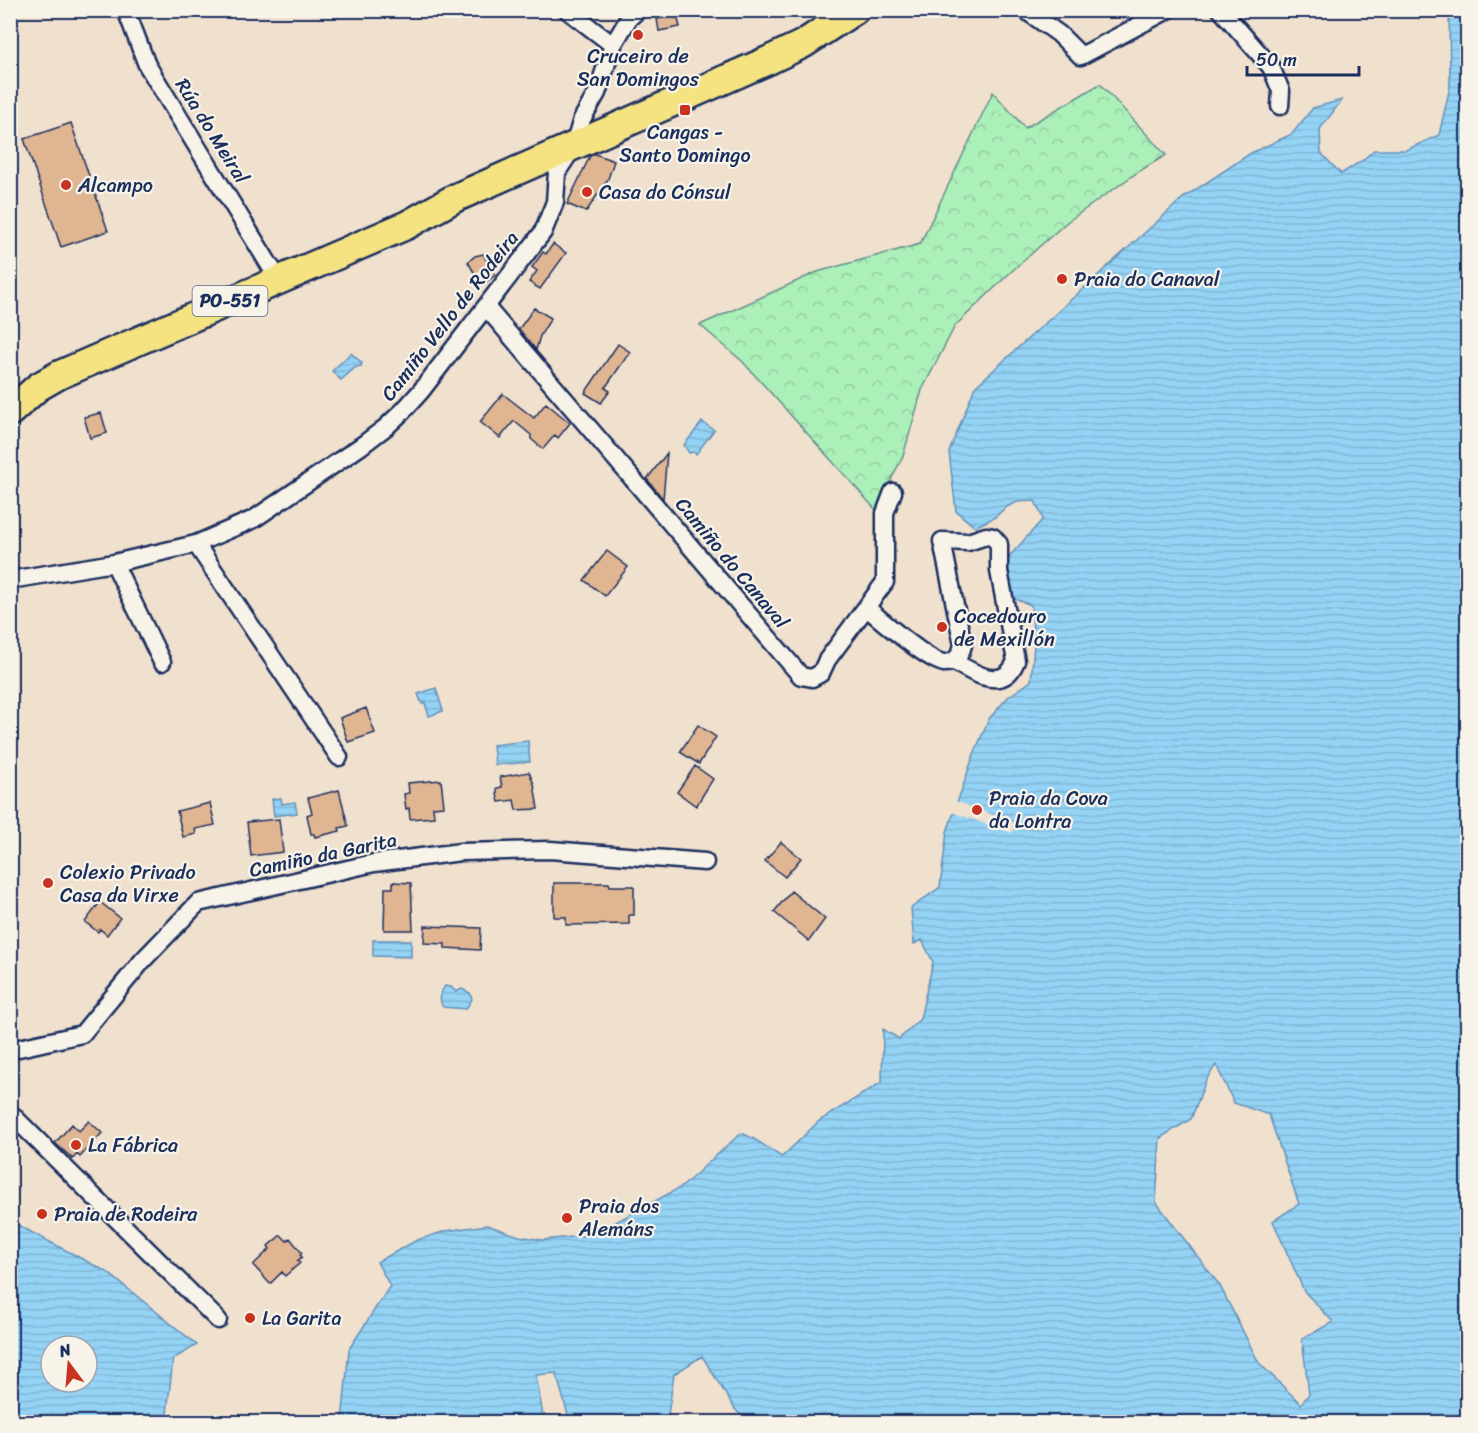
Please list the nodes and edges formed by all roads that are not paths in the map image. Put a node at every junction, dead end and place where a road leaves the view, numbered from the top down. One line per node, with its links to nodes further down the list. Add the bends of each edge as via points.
1 (126, 10): 12 (street, Rúa do Meiral, via 147,65)
2 (567, 10): 8 (street)
3 (638, 10): 8 (street, Camiño Vello de Rodeira)
4 (855, 10): 10 (main road, PO-551, via 767,62)
5 (1025, 10): 6 (street, via 1059,34 1081,56)
6 (1168, 10)
7 (1221, 10): 9 (street, via 1270,67 1281,91)
8 (613, 45): 10 (street, Camiño Vello de Rodeira)
9 (1281, 106)
10 (574, 146): 11 (main road, PO-551); 13 (street, Camiño Vello de Rodeira, via 557,172 555,202 543,232)
11 (455, 198): 12 (main road, PO-551, via 407,225); 12 (main road, PO-551, via 398,215 329,245 319,256)
12 (262, 279): 14 (main road, PO-551)
13 (486, 306): 18 (street, Camiño Vello de Rodeira, via 421,391 386,427 254,519); 21 (street, Camiño do Canaval, via 801,676 812,678 821,673)
14 (171, 320): 15 (main road, PO-551); 16 (main road, PO-551, via 59,375 38,387)
15 (10, 384)
16 (10, 412)
17 (893, 492): 21 (street, Camiño do Canaval, via 885,513 885,582)
18 (196, 544): 19 (street, Camiño Vello de Rodeira); 24 (street)
19 (114, 563): 20 (street, Camiño Vello de Rodeira); 23 (street)
20 (10, 580)
21 (867, 608): 22 (street, via 929,655 944,663)
22 (953, 661): 22 (street, via 961,654 963,645 942,541 968,542 993,537 999,544 999,571 1016,661 1012,671 1000,678 977,675)
23 (162, 662)
24 (339, 757)
25 (705, 862): 26 (street, Camiño da Garita, via 550,850 461,852 374,863 198,903 143,960 82,1034)
26 (10, 1050)
27 (10, 1113): 28 (street)
28 (218, 1320)

